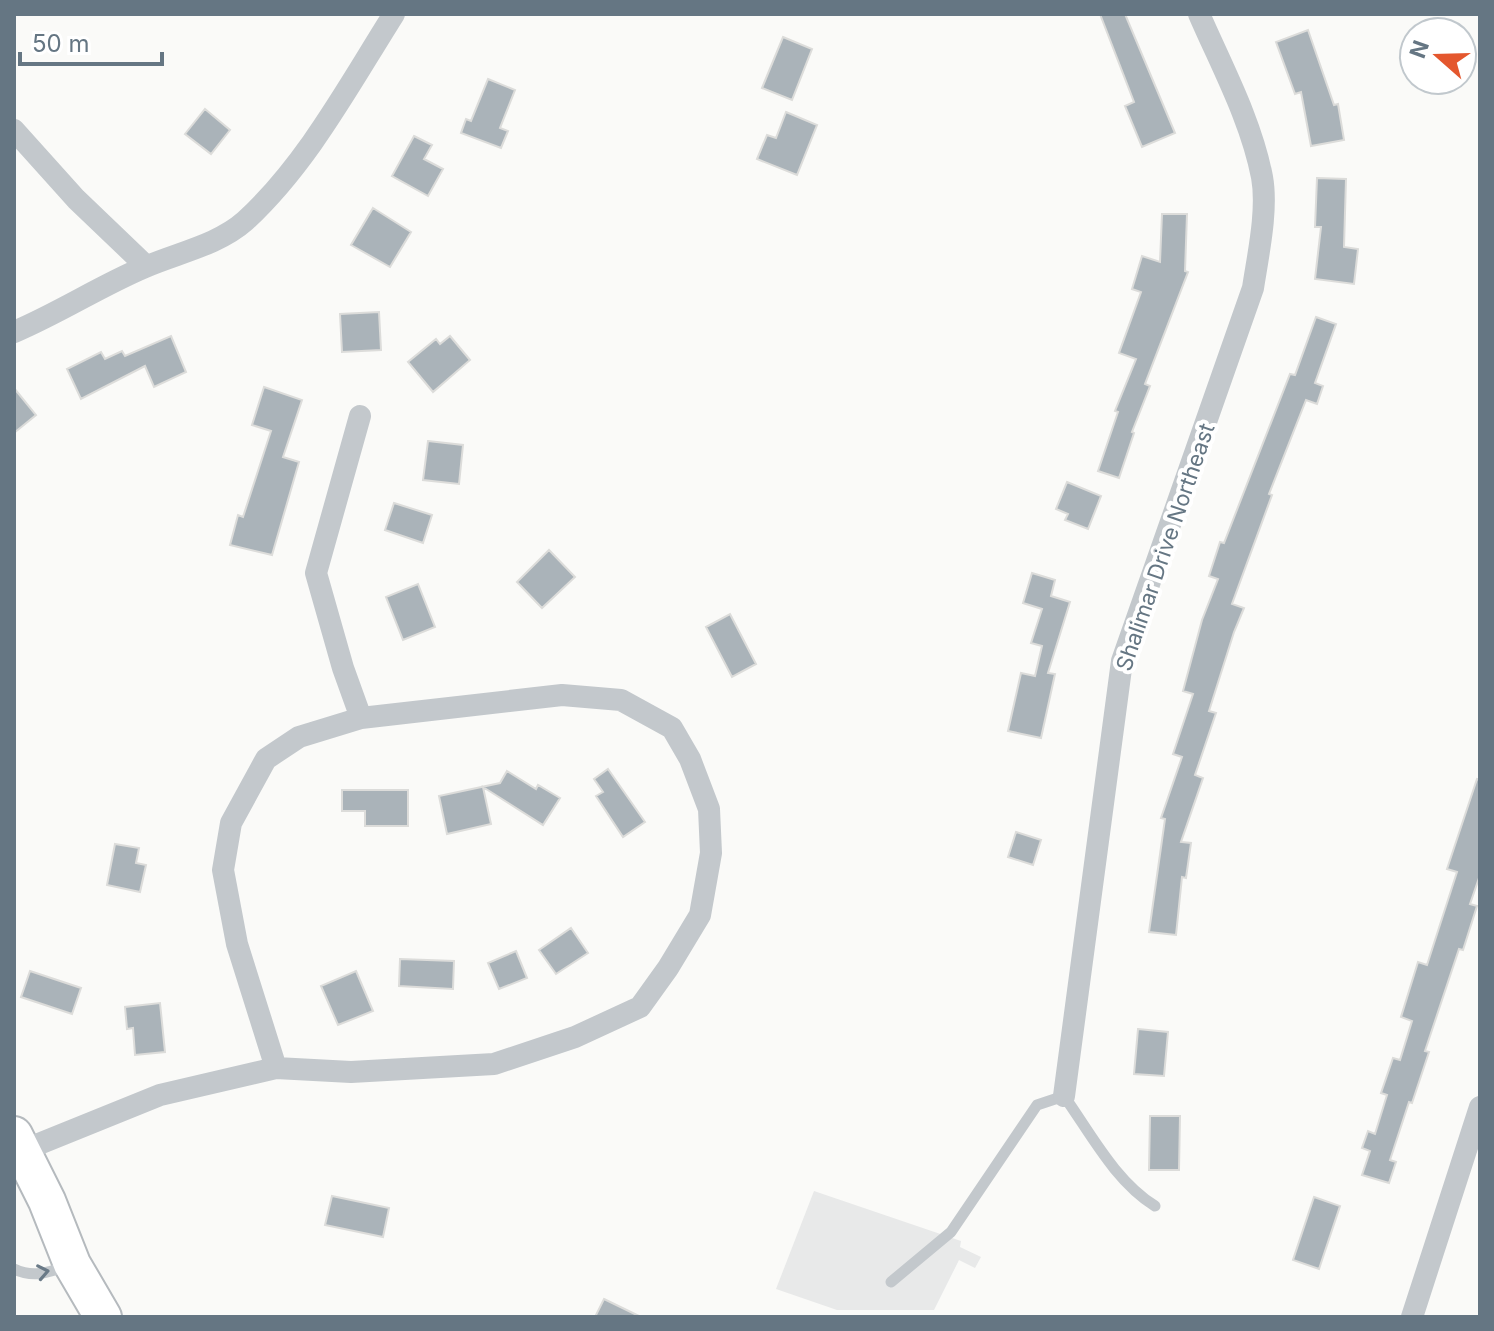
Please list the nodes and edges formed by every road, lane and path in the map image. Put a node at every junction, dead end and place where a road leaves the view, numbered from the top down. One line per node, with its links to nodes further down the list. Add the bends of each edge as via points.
1 (394, 14): 4 (street, via 295,168 242,223 191,251)
2 (1199, 14): 9 (street, Shalimar Drive Northeast, via 1247,124 1262,179 1261,233 1253,288 1122,661)
3 (14, 130): 4 (street)
4 (146, 266): 5 (street)
5 (14, 332)
6 (360, 416): 7 (street, via 316,573)
7 (361, 718): 8 (street, via 299,737 266,759 231,823 223,870 237,944); 8 (street, via 562,695 621,700 672,728 709,809 711,853 700,915 640,1007 575,1037 494,1064 351,1072)
8 (276, 1068): 11 (street, via 160,1095)
9 (1064, 1096): 12 (lane, via 1123,1181); 15 (lane, via 1037,1105 951,1232)
10 (1480, 1107): 17 (street)
11 (19, 1143): 13 (main road)
12 (1155, 1206)
13 (72, 1264): 14 (lane, one-way to 13, via 26,1275); 16 (main road)
14 (14, 1269)
15 (891, 1282)
16 (103, 1317)
17 (1412, 1317)

